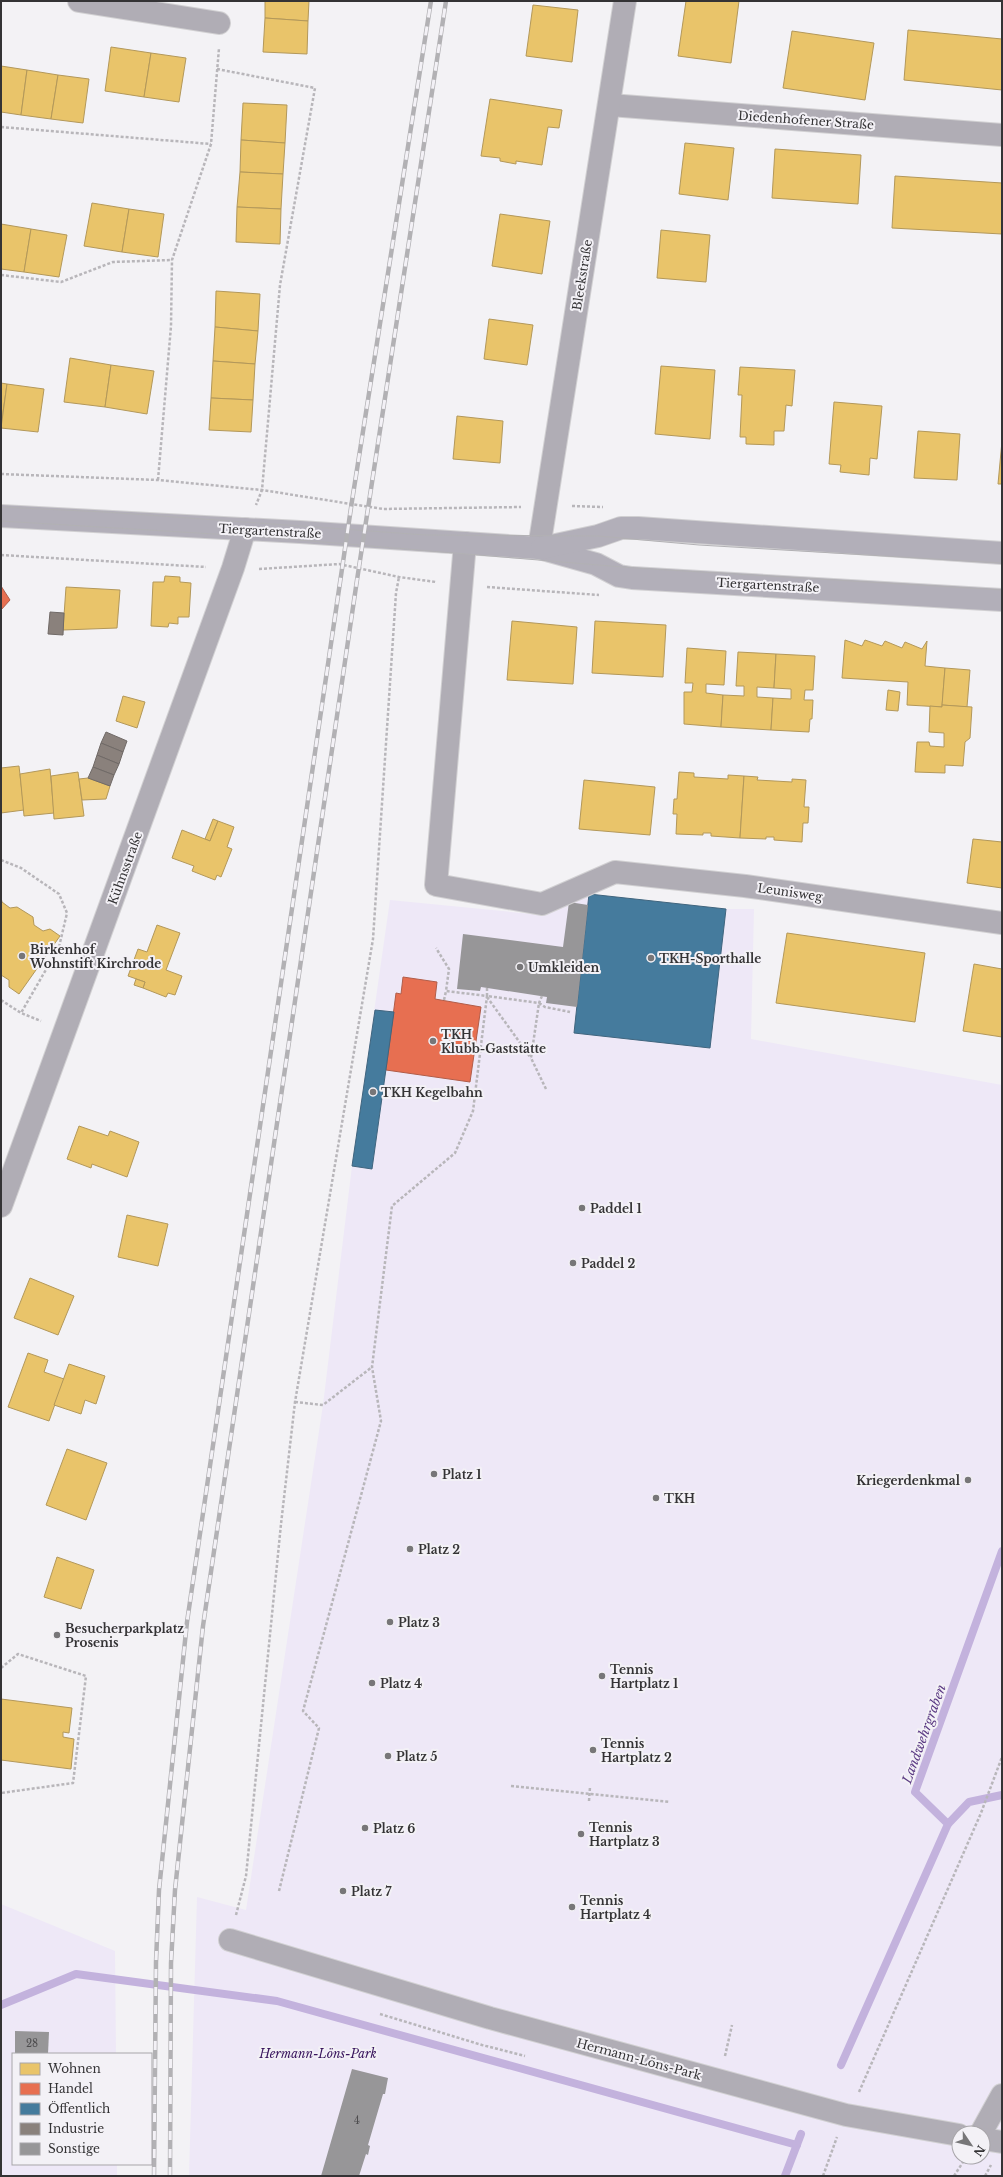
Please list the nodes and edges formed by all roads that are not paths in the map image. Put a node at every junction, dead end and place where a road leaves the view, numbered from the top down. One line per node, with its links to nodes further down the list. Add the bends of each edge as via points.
1 (80, 1): 3 (street)
2 (625, 1): 4 (street, Bleekstraße)
3 (219, 23)
4 (610, 104): 5 (street, Diedenhofener Straße); 9 (street, Bleekstraße)
5 (1002, 135)
6 (1, 516): 7 (main road, Tiergartenstraße)
7 (245, 529): 8 (main road, Tiergartenstraße); 13 (street, Kühnsstraße)
8 (465, 543): 9 (main road, Tiergartenstraße); 12 (street, Leunisweg, via 436,885 542,904 615,872 745,886)
9 (539, 548): 10 (main road, Tiergartenstraße, via 598,536 621,528 638,528); 11 (main road, Tiergartenstraße, via 596,564 625,577)
10 (1002, 553)
11 (1002, 600)
12 (1002, 922)
13 (1, 1206)
14 (230, 1940): 17 (street, Hermann-Löns-Park, via 490,2018 846,2115)
15 (1002, 2095): 16 (street)
16 (985, 2125)
17 (951, 2134)
18 (991, 2140): 19 (street)
19 (1002, 2142)

